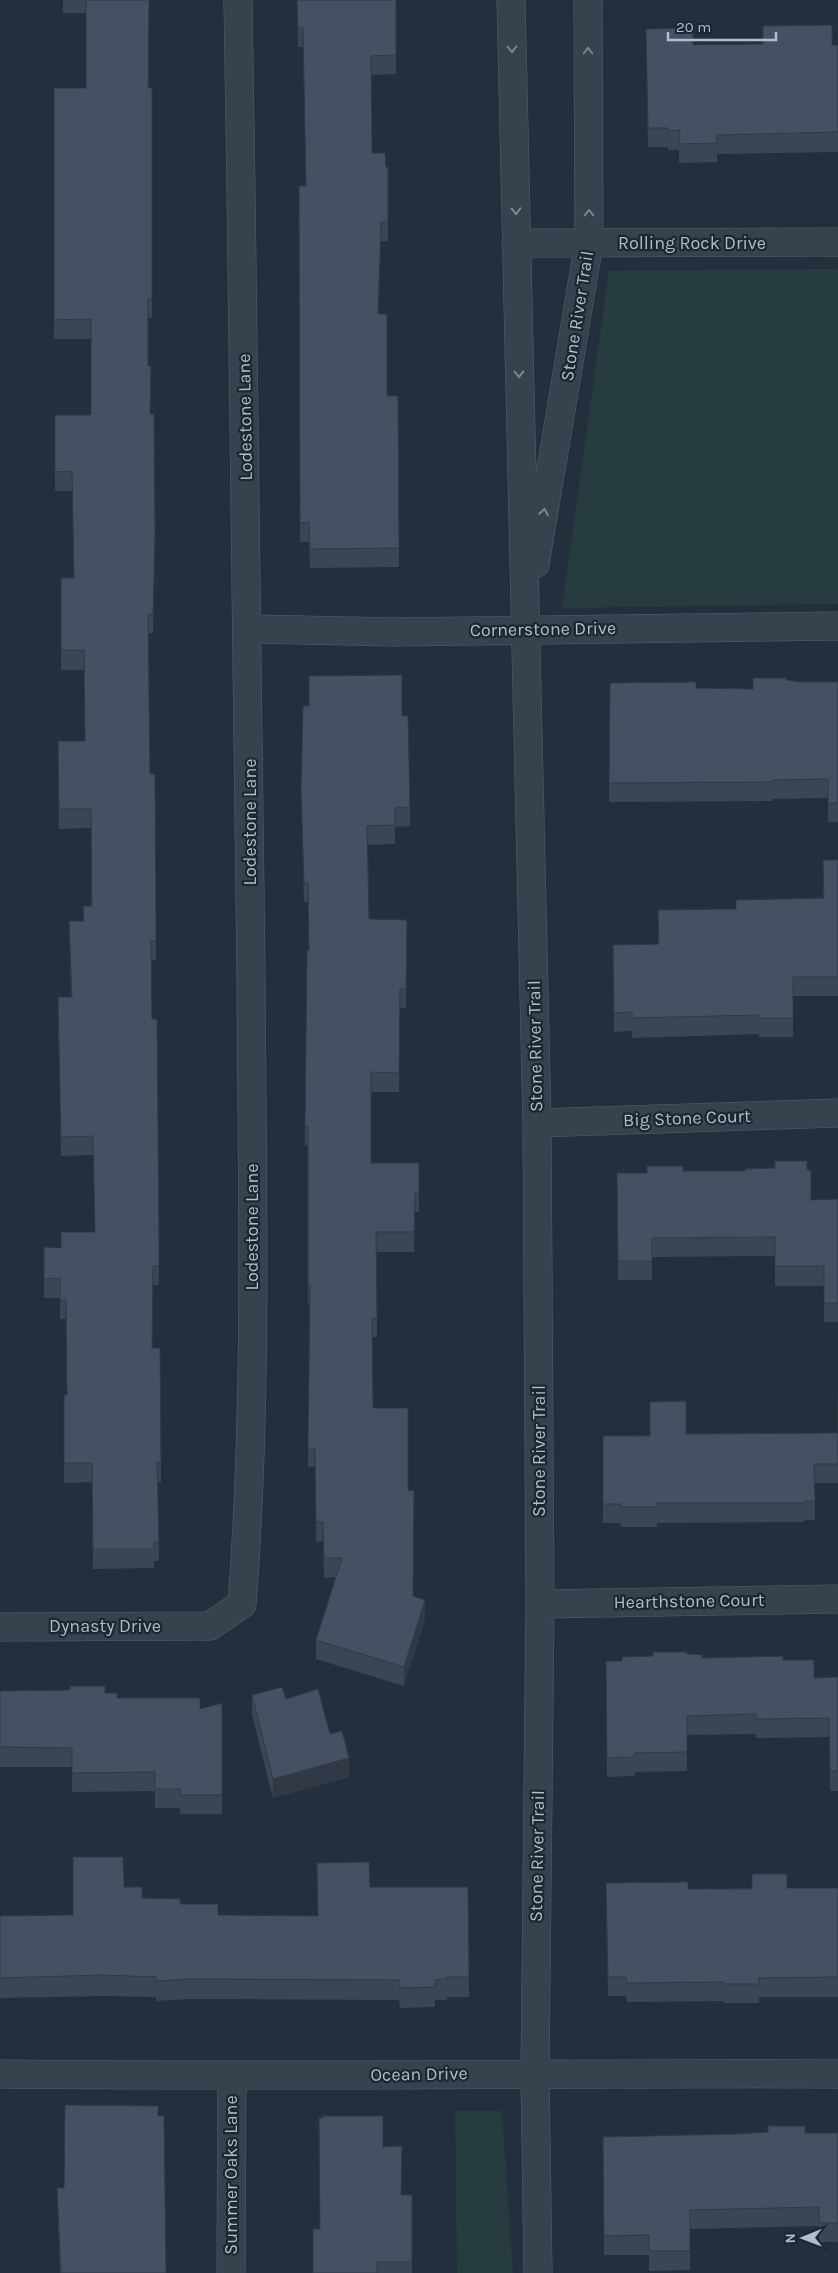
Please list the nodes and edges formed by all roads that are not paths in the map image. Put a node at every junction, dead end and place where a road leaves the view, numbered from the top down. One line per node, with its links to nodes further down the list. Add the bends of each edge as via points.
1 (238, 0): 8 (street, Lodestone Lane)
2 (511, 0): 6 (street, Stone River Trail, one-way to 6)
3 (588, 0): 5 (street, Stone River Trail, one-way to 3)
4 (838, 242): 5 (street, Rolling Rock Drive)
5 (589, 243): 6 (street, Rolling Rock Drive); 9 (street, Stone River Trail, one-way to 5)
6 (516, 244): 9 (street, Stone River Trail, one-way to 9)
7 (838, 626): 9 (street, Cornerstone Drive)
8 (248, 629): 9 (street, Cornerstone Drive, via 393,632); 14 (street, Lodestone Lane, via 253,1252 251,1496 242,1604)
9 (524, 629): 11 (street, Stone River Trail)
10 (838, 1113): 11 (street, Big Stone Court)
11 (536, 1123): 13 (street, Stone River Trail)
12 (838, 1599): 13 (street, Hearthstone Court)
13 (540, 1604): 16 (street, Stone River Trail)
14 (210, 1626): 15 (street, Dynasty Drive)
15 (0, 1627)
16 (535, 2073): 18 (street, Ocean Drive); 19 (street, Ocean Drive); 21 (street, Stone River Trail)
17 (0, 2074): 19 (street, Ocean Drive)
18 (838, 2074)
19 (232, 2076): 20 (street, Summer Oaks Lane)
20 (231, 2273)
21 (538, 2273)

